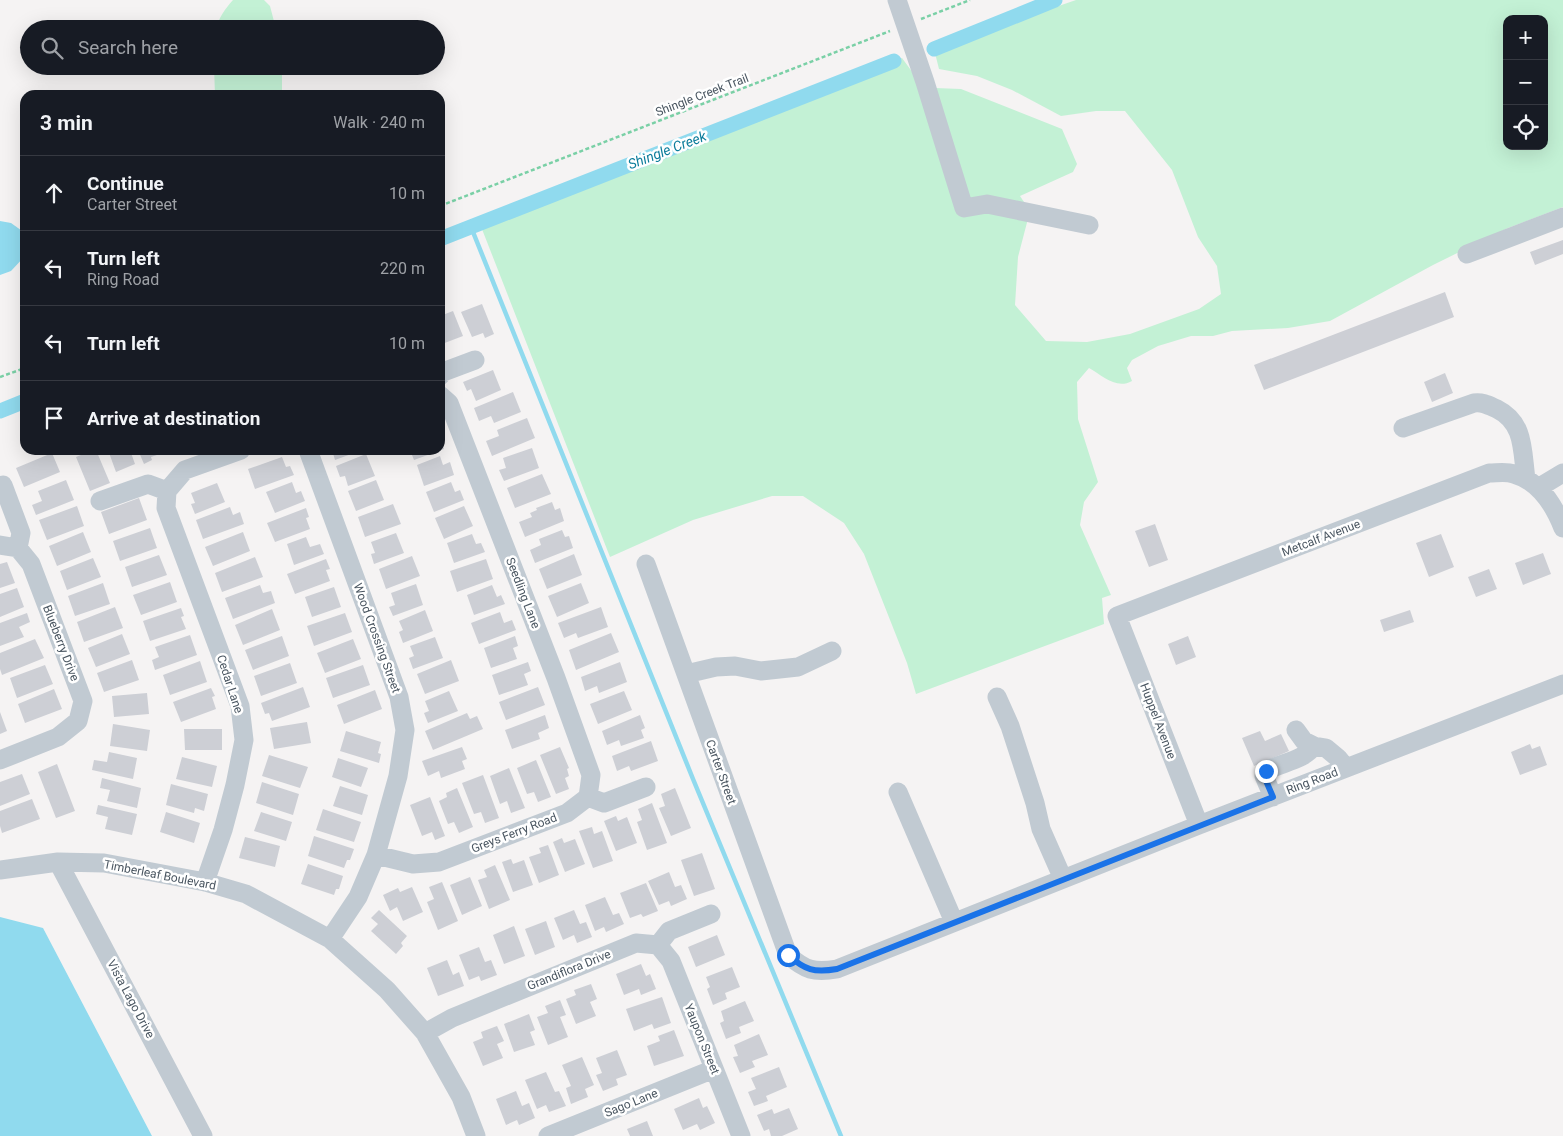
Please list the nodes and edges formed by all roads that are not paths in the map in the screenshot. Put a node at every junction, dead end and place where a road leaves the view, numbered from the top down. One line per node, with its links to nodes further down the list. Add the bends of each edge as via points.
1 (897, 0): 3 (street, via 964,208 987,204)
2 (1563, 217): 4 (street)
3 (1089, 225)
4 (1467, 254)
5 (475, 360): 6 (street)
6 (445, 371)
7 (445, 399): 30 (street, Seedling Lane, via 556,678 591,776)
8 (1403, 428): 12 (street, via 1474,402 1484,402 1515,423)
9 (227, 455): 14 (street, via 185,470)
10 (310, 455): 33 (street, Wood Crossing Street, via 399,697 405,730 398,776)
11 (1563, 473): 12 (street)
12 (1532, 483): 16 (street, via 1556,510); 19 (street, Metcalf Avenue, via 1512,473 1490,473)
13 (3, 485): 17 (street, Blueberry Drive, via 20,533)
14 (167, 491): 15 (street, via 148,484); 37 (street, Cedar Lane, via 166,508 240,706 244,740 223,830)
15 (100, 501)
16 (1563, 528)
17 (9, 547): 26 (street, Blueberry Drive, via 31,564 83,701 78,722 58,737)
18 (646, 564): 21 (street, Carter Street)
19 (1117, 616): 32 (street, Huppel Avenue)
20 (832, 651): 21 (street, via 798,667 761,671 735,666 716,667)
21 (686, 674): 42 (street, Carter Street, via 788,955)
22 (1563, 684): 27 (street, Ring Road)
23 (997, 697): 36 (street, via 1010,726 1041,829)
24 (1296, 730): 25 (street, via 1304,742)
25 (1314, 746): 27 (street, via 1326,748); 31 (street, via 1301,757 1266,771 1264,776)
26 (0, 760)
27 (1346, 768): 31 (street, Ring Road)
28 (646, 787): 30 (street, via 604,803)
29 (898, 792): 39 (street)
30 (588, 797): 33 (street, Greys Ferry Road, via 568,812 439,862 413,864)
31 (1273, 797): 32 (street, Ring Road)
32 (1199, 825): 36 (street, Ring Road)
33 (376, 855): 40 (street, Wood Crossing Street, via 358,897)
34 (58, 862): 35 (street, Timberleaf Boulevard); 37 (street, Timberleaf Boulevard, via 104,863); 45 (street, Vista Lago Drive)
35 (0, 870)
36 (1062, 879): 39 (street, Ring Road)
37 (205, 882): 40 (street, Timberleaf Boulevard, via 246,894)
38 (712, 914): 41 (street, via 668,932)
39 (954, 922): 42 (street, Ring Road, via 837,969)
40 (330, 939): 43 (street, Timberleaf Boulevard, via 387,990)
41 (658, 945): 43 (street, Grandiflora Drive, via 636,943 452,1018); 44 (street, Yaupon Street, via 671,961)
42 (810, 970)
43 (425, 1033): 46 (street, Timberleaf Boulevard, via 461,1097)
44 (714, 1069): 47 (street, Sago Lane); 48 (street, Yaupon Street)
45 (203, 1136)
46 (476, 1136)
47 (548, 1136)
48 (741, 1136)

